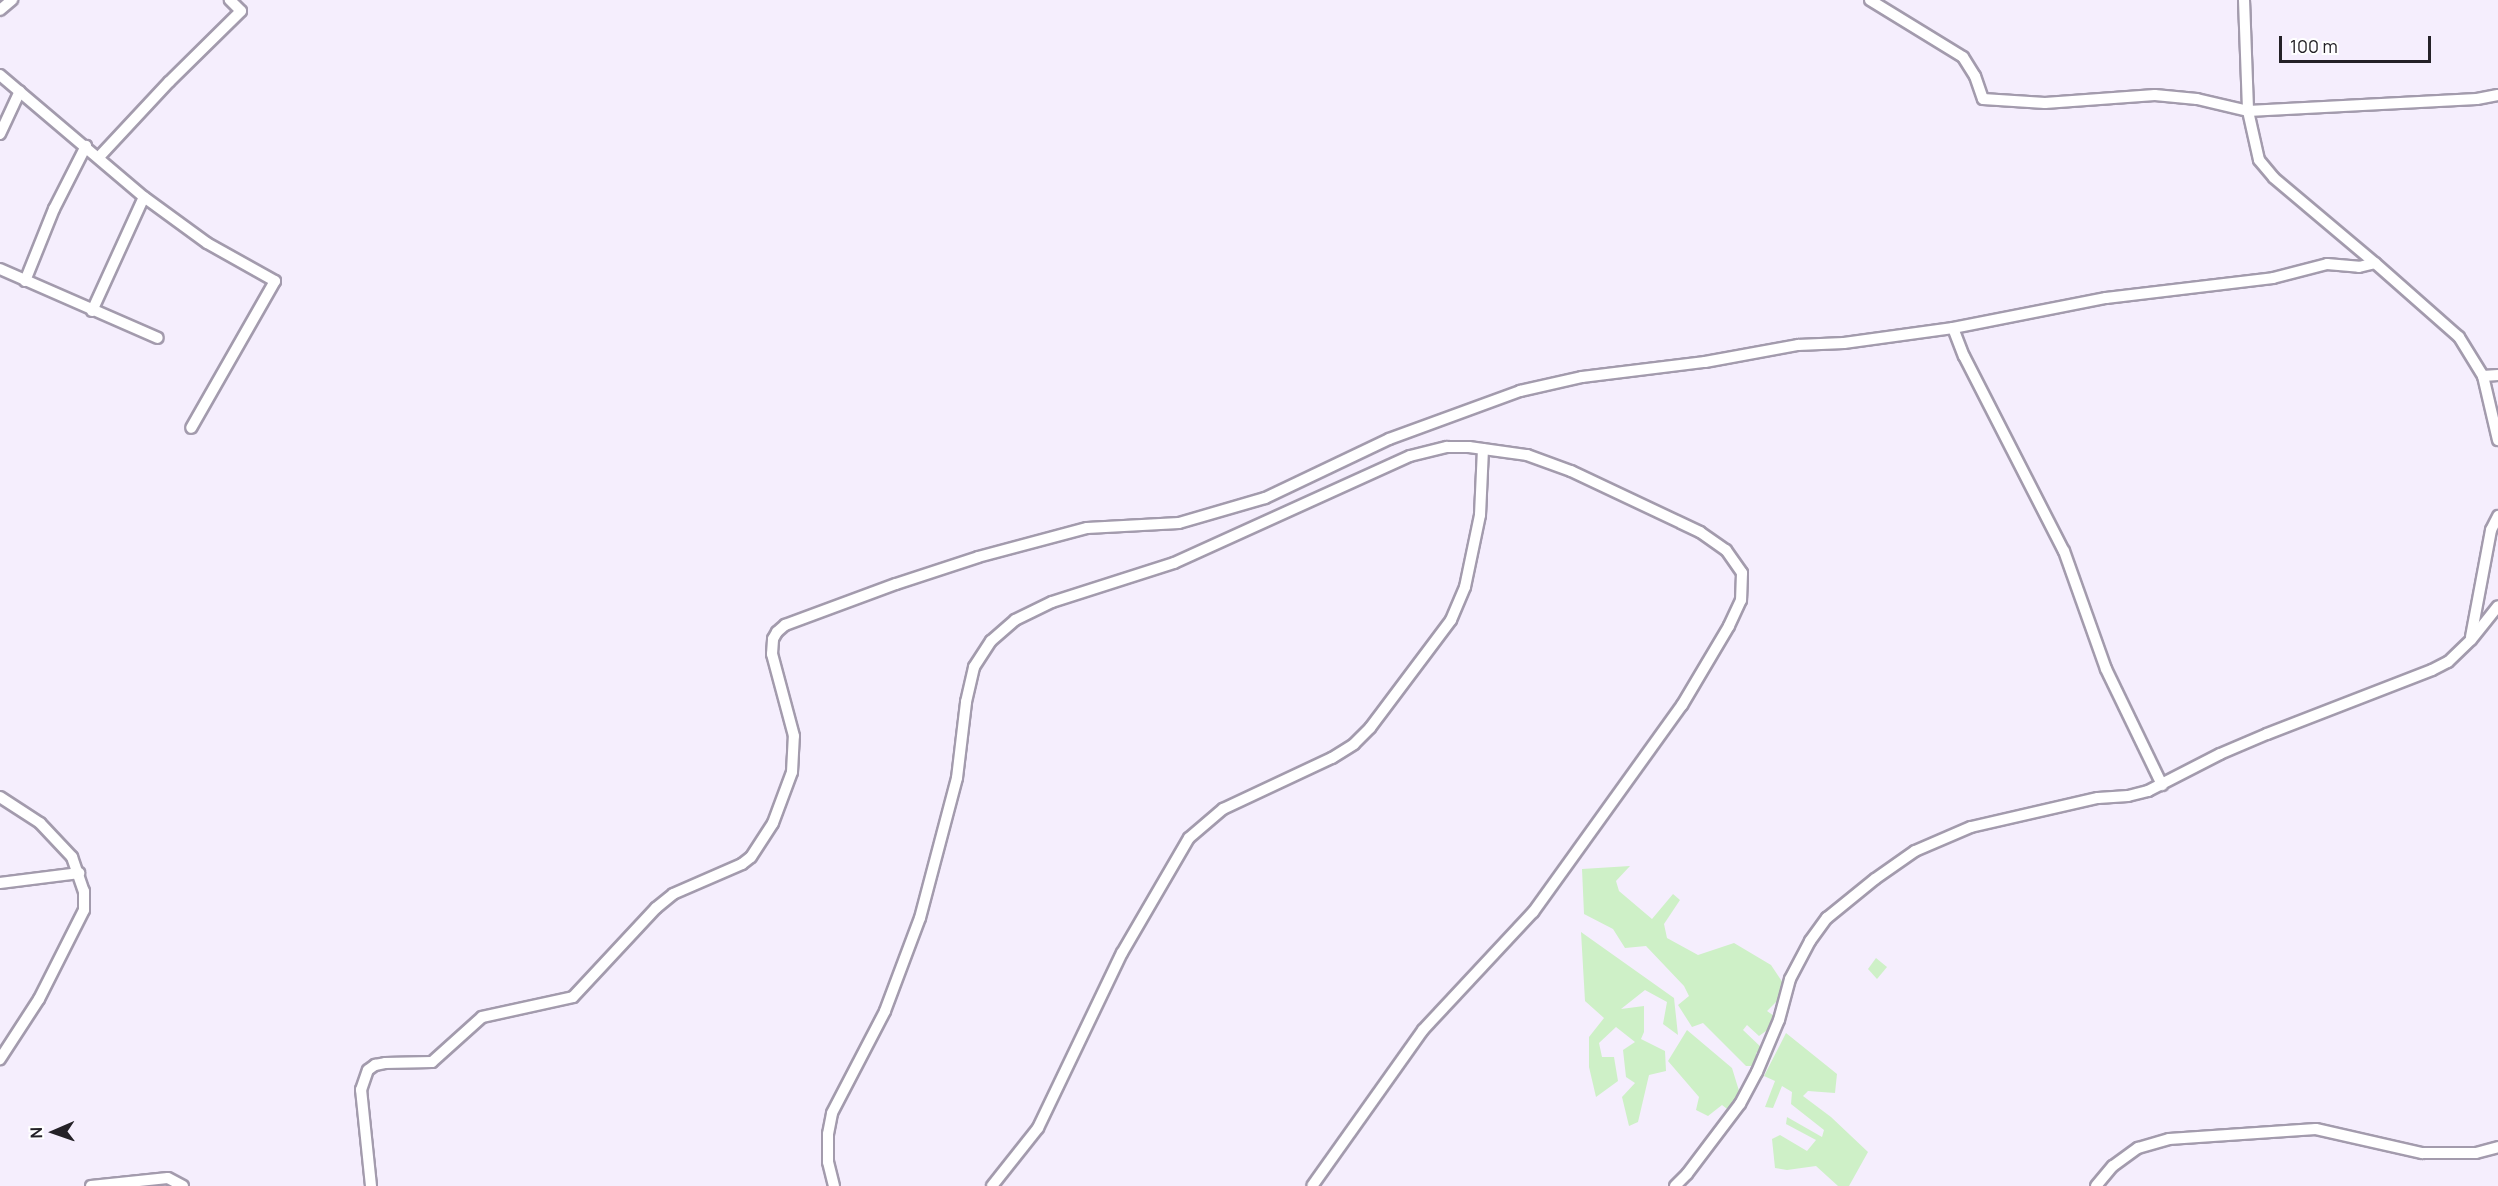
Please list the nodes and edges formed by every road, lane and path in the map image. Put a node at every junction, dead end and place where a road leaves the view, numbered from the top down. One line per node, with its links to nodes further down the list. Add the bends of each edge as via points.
1 (12, 0): 5 (street)
2 (230, 0): 12 (street, via 242,12)
3 (1870, 0): 9 (street, via 1963,57 1983,99 2045,103 2155,95 2197,99)
4 (2244, 0): 9 (street)
5 (0, 10)
6 (0, 75): 7 (street)
7 (20, 91): 10 (street); 11 (street)
8 (2498, 95): 9 (street)
9 (2248, 111): 14 (street, via 2259,160 2270,174)
10 (0, 134)
11 (86, 146): 12 (street); 16 (street, via 54,209)
12 (99, 157): 13 (street)
13 (144, 197): 17 (street); 22 (street, via 207,243 275,281)
14 (2375, 263): 18 (street, via 2359,267 2327,264 2273,278 2106,298); 21 (street, via 2459,337)
15 (0, 269): 16 (street)
16 (26, 281): 17 (street)
17 (92, 311): 19 (street)
18 (1953, 328): 28 (street, via 2064,550 2106,669); 36 (street, via 1844,343 1798,345 1705,362 1582,377 1520,391 1389,440 1265,498 1179,524 1087,528 906,581 785,625 773,639 772,654 794,736 792,772 773,824 758,850 742,864 673,894 573,997 482,1017 432,1062 386,1063 368,1070 361,1090)
19 (158, 338)
20 (2498, 375): 21 (street)
21 (2483, 376): 23 (street)
22 (191, 428)
23 (2498, 440)
24 (1483, 448): 37 (street, via 1447,447 1410,456 1174,563 1052,602 1015,620 992,641 974,667 957,778 920,918 885,1011 832,1113 828,1162); 38 (street, via 1478,524 1465,587 1451,620 1354,744 1223,809 1189,838 1122,953 1038,1128); 39 (street, via 1527,455 1571,471 1700,532 1737,563 1742,573 1741,600 1682,705 1533,912 1424,1030)
25 (2498, 516): 27 (street)
26 (2498, 606): 27 (street)
27 (2471, 640): 28 (street, via 2440,666 2239,746)
28 (2162, 785): 40 (street, via 2128,796 2098,798 1971,827 1915,851 1848,899 1827,918 1795,968 1763,1060 1740,1104)
29 (0, 797): 30 (street, via 40,823 72,857)
30 (79, 873): 31 (street); 32 (street, via 84,910 39,999)
31 (0, 884)
32 (0, 1059)
33 (2498, 1147): 41 (street, via 2476,1153 2422,1153 2316,1129 2169,1138 2138,1148 2113,1166)
34 (91, 1186): 35 (street, via 168,1178)
35 (183, 1186)
36 (371, 1186)
37 (834, 1186)
38 (992, 1186)
39 (1312, 1186)
40 (1675, 1186)
41 (2096, 1186)

